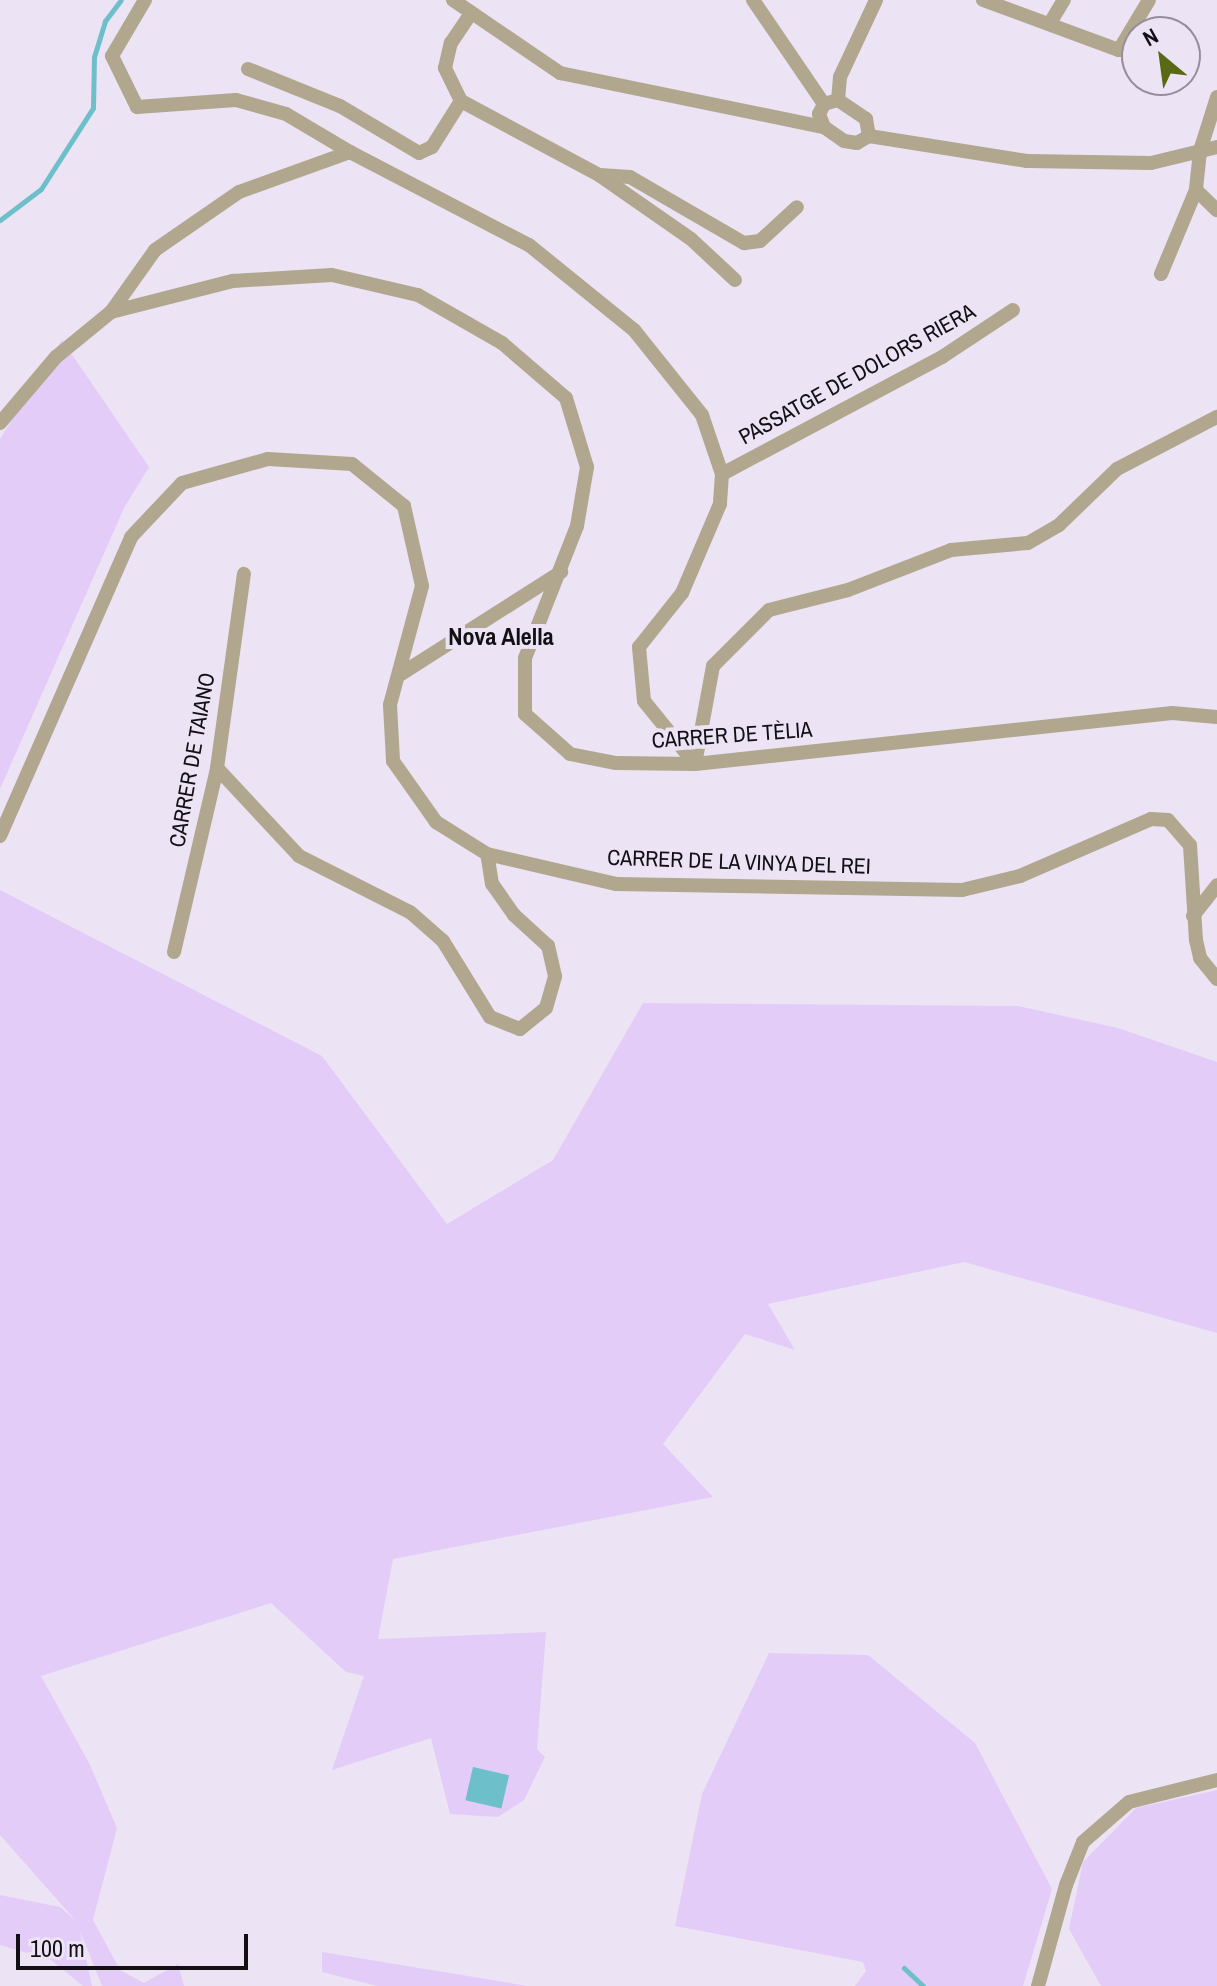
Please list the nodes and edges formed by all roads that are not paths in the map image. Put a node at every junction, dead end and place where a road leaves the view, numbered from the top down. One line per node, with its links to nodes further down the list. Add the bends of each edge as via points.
1 (145, 0): 18 (street, via 112,56 137,107 236,100 286,114)
2 (453, 0): 8 (street)
3 (753, 0): 13 (street)
4 (876, 0): 13 (street)
5 (984, 0): 9 (street)
6 (1064, 0): 9 (street)
7 (1149, 0): 9 (street, via 1119,50)
8 (471, 13): 12 (street, via 451,43 445,68); 14 (street, via 560,73)
9 (1050, 23)
10 (248, 69): 12 (street, via 340,106 419,153 432,147)
11 (1217, 97): 17 (street)
12 (461, 101): 19 (street)
13 (831, 102): 14 (street, via 819,114); 15 (street, via 866,119)
14 (824, 127): 15 (street, via 844,141 857,143)
15 (869, 136): 17 (street, via 1027,161 1151,163)
16 (1217, 147): 17 (street)
17 (1200, 151): 20 (street)
18 (350, 152): 26 (street, via 239,192 155,250); 29 (street, via 529,245 634,330 702,415)
19 (599, 175): 21 (street, via 630,177 744,243 760,241); 24 (street, via 691,239)
20 (1196, 190): 22 (street); 23 (street)
21 (797, 207)
22 (1217, 210)
23 (1161, 274)
24 (735, 280)
25 (1013, 310): 29 (street, PASSATGE DE DOLORS RIERA, via 942,357)
26 (111, 312): 28 (street, CARRER DE TÈLIA, via 56,357); 30 (street, CARRER DE TÈLIA, via 233,281 332,275 418,295 466,322 502,343 566,398 587,467 577,526)
27 (1217, 417): 34 (street, via 1117,469 1059,525 1028,543 951,550 848,590 769,610 713,666)
28 (0, 423)
29 (722, 474): 34 (street, via 720,504 682,593 639,647 644,701)
30 (561, 572): 32 (street); 34 (street, CARRER DE TÈLIA, via 525,658 525,714 570,754 616,763)
31 (244, 574): 35 (street, CARRER DE TAIANO)
32 (401, 674): 36 (street, CARRER DE LA VINYA DEL REI, via 422,586 404,506 352,464 268,459 182,483 131,537); 37 (street, CARRER DE LA VINYA DEL REI, via 390,705 393,761 436,822)
33 (1217, 717): 34 (street, CARRER DE TÈLIA, via 1172,713)
34 (695, 764)
35 (217, 768): 37 (street, via 299,856 410,912 443,941 490,1017 520,1029 546,1008 555,976 548,946 514,915 492,884); 40 (street, CARRER DE TAIANO)
36 (0, 836)
37 (487, 854): 39 (street, CARRER DE LA VINYA DEL REI, via 616,884 962,890 1020,876 1151,819 1168,820 1190,845)
38 (1217, 885): 39 (street)
39 (1193, 916): 41 (street, CARRER DE LA VINYA DEL REI, via 1200,958)
40 (174, 952)
41 (1217, 979)
42 (1217, 1780): 43 (street, via 1129,1802 1083,1842)
43 (1038, 1986)

